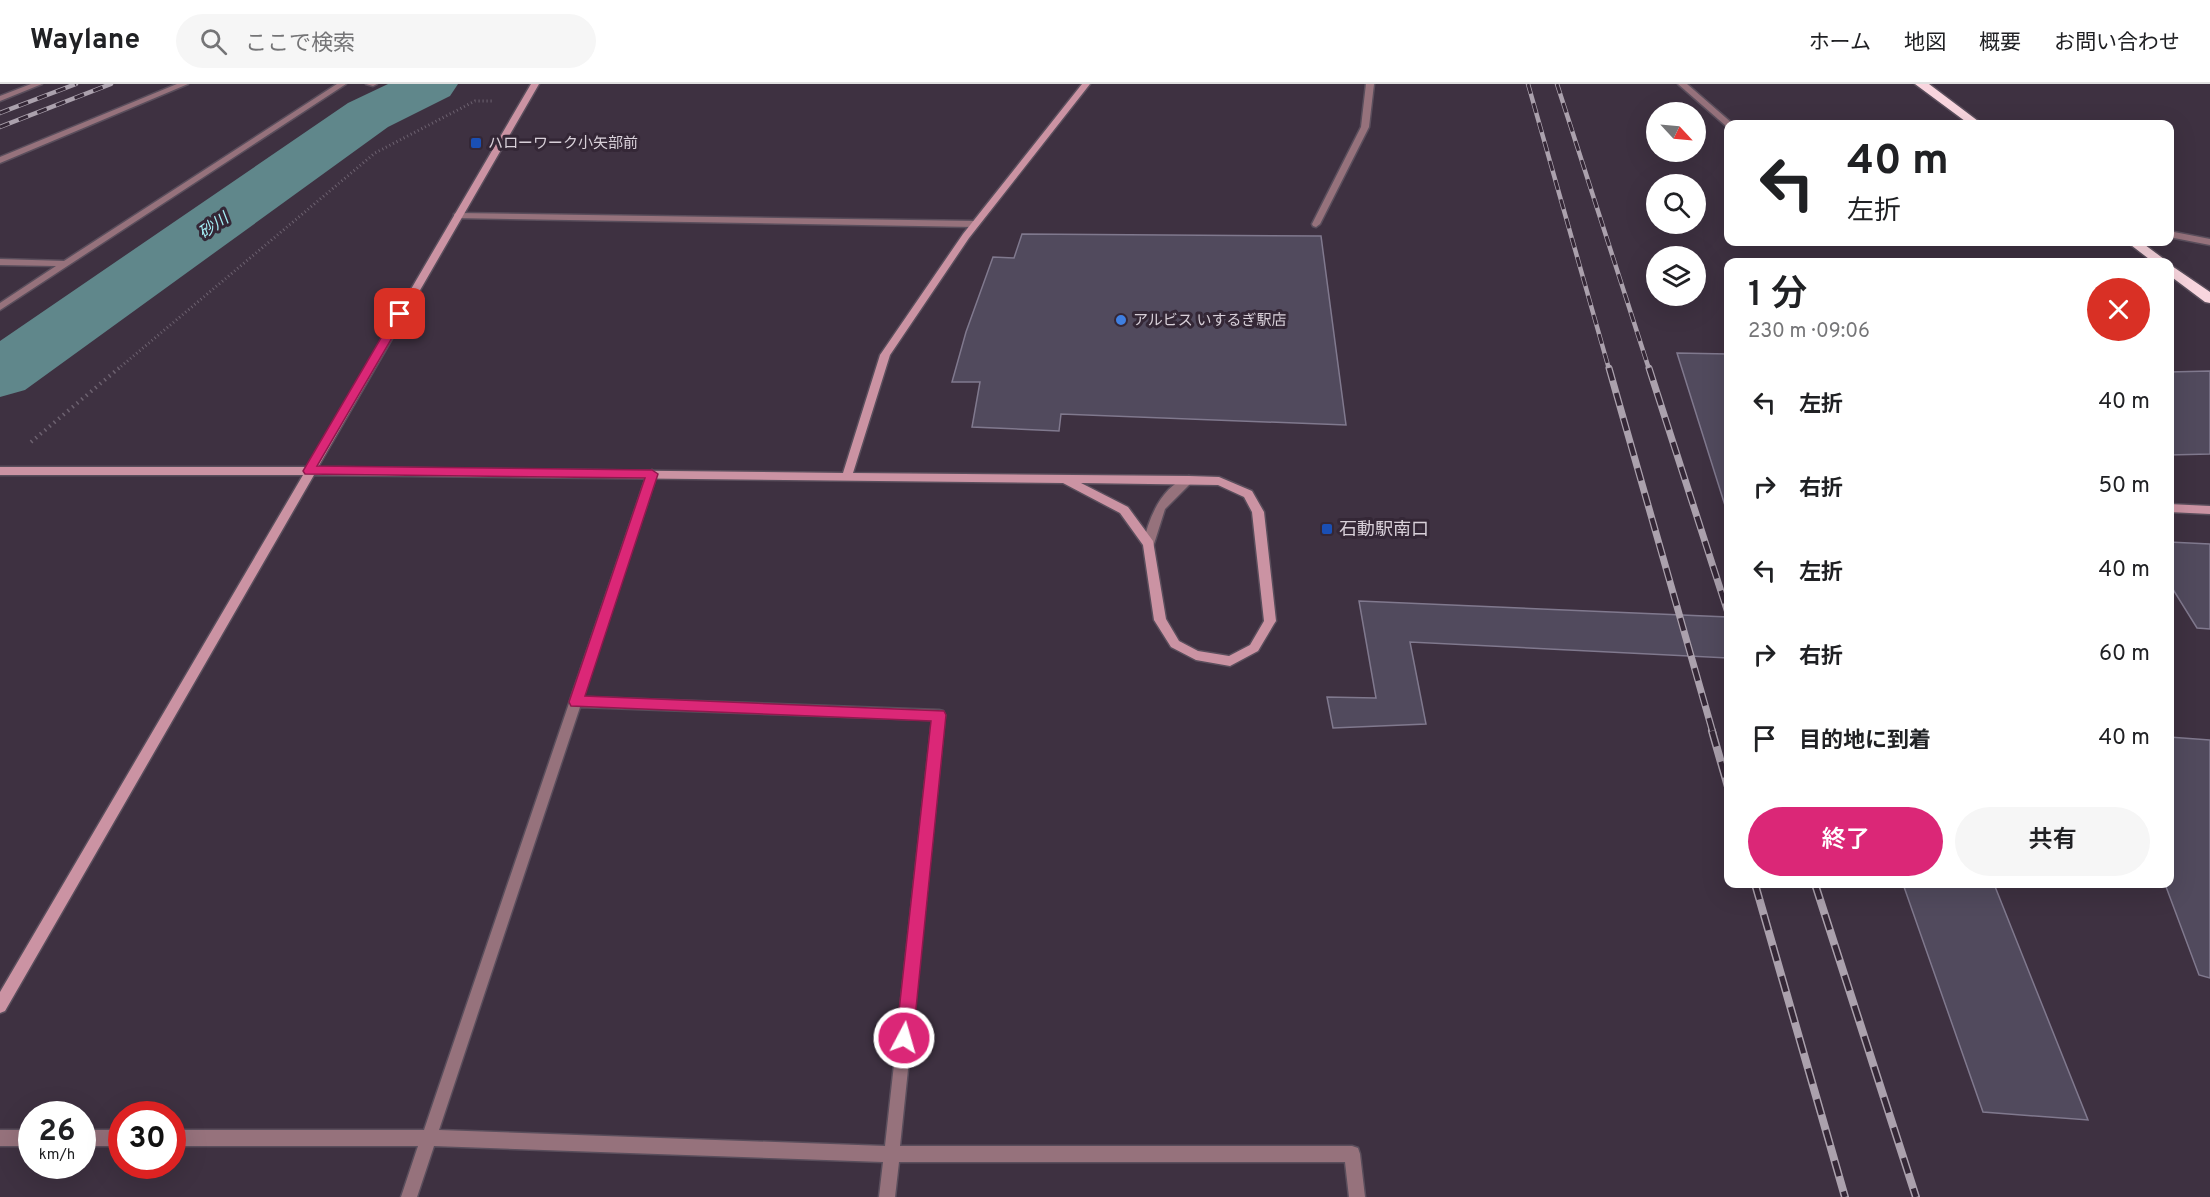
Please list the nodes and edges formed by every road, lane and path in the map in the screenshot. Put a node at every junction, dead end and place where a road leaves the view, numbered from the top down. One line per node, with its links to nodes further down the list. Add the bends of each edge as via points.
1 (38, 84): 9 (street)
2 (184, 84): 13 (street)
3 (342, 84): 22 (street)
4 (535, 84): 10 (street)
5 (1086, 84): 15 (street)
6 (1370, 84): 16 (street, via 1365,127)
7 (1682, 84): 11 (street)
8 (1921, 84): 12 (highway)
9 (0, 99)
10 (524, 103): 14 (street); 26 (path, via 475,101 375,153)
11 (1724, 120)
12 (1970, 120)
13 (0, 160)
14 (458, 216): 15 (street); 28 (street)
15 (975, 224): 30 (street, via 885,355)
16 (1316, 224)
17 (2174, 235): 18 (street)
18 (2210, 242)
19 (2139, 246): 20 (highway)
20 (2155, 258)
21 (0, 262): 22 (street)
22 (66, 264): 25 (street)
23 (2174, 272): 24 (highway)
24 (2210, 299)
25 (0, 307)
26 (27, 445)
27 (0, 471): 28 (street)
28 (309, 471): 29 (street); 37 (street)
29 (652, 474): 30 (street); 36 (street)
30 (847, 476): 31 (street)
31 (1065, 479): 32 (street); 35 (street, via 1124,510)
32 (1189, 480): 35 (street, via 1155,513); 35 (street, via 1219,481 1238,489 1248,494 1258,512 1270,621 1254,648 1230,661 1196,655 1175,644 1160,620)
33 (2174, 508): 34 (street)
34 (2210, 510)
35 (1149, 544)
36 (576, 702): 41 (street); 42 (street, via 939,715)
37 (0, 1005)
38 (0, 1138): 39 (street)
39 (18, 1138)
40 (186, 1138): 41 (street)
41 (429, 1138): 42 (street); 43 (street)
42 (892, 1154): 44 (street); 45 (street, via 1352,1154)
43 (409, 1197)
44 (887, 1197)
45 (1357, 1197)

